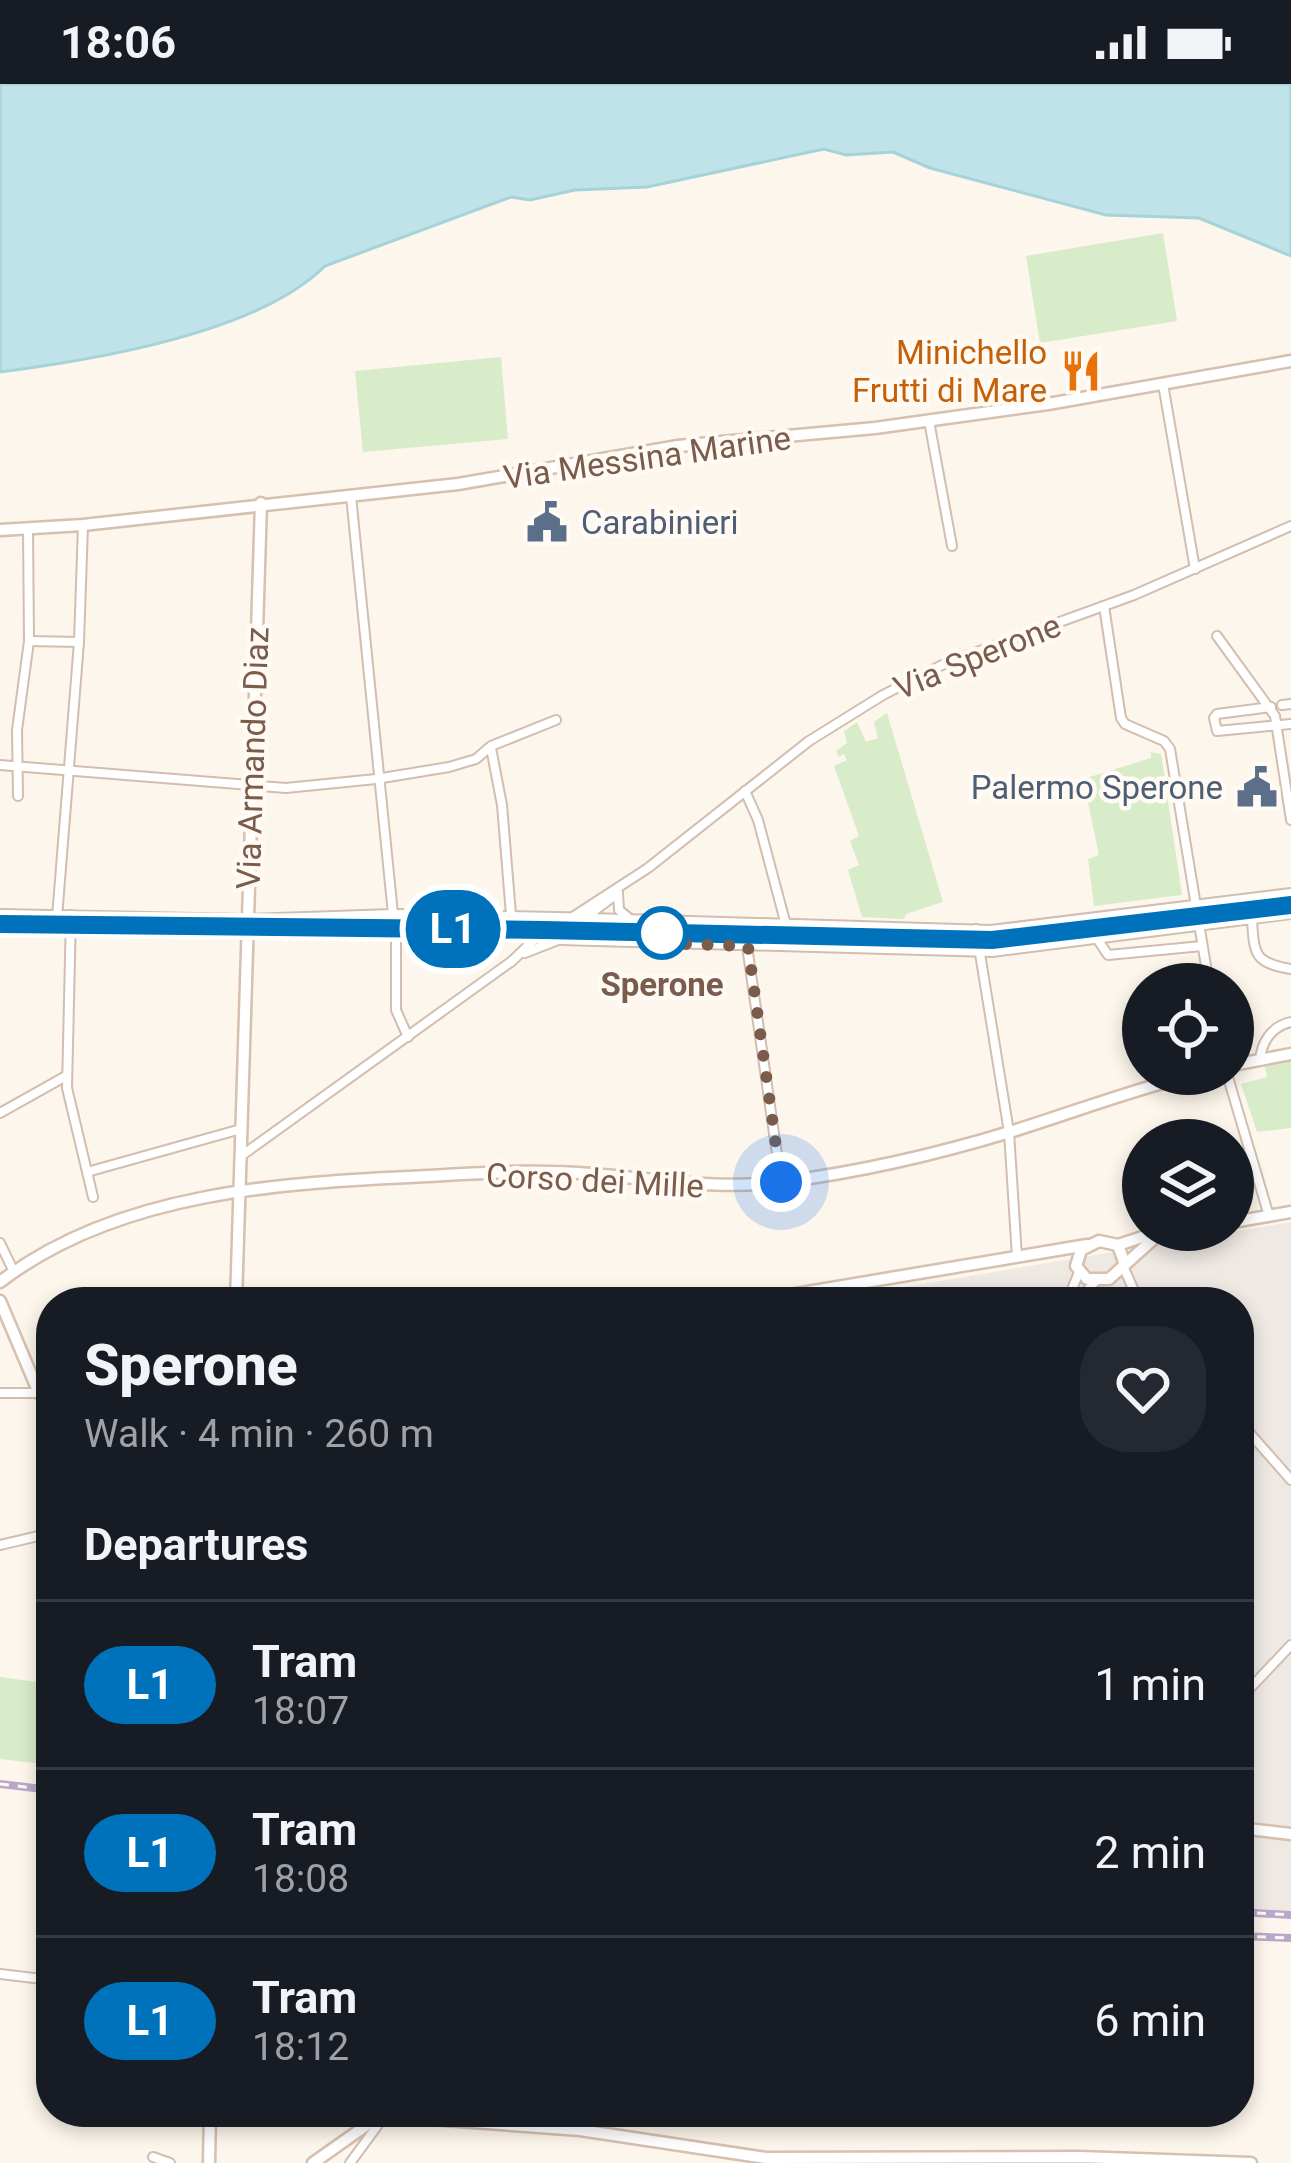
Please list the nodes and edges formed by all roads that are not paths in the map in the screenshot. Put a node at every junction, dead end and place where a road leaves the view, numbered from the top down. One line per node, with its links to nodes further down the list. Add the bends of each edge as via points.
1 (1291, 361): 2 (street, Via Messina Marine)
2 (1162, 383): 3 (street, Via Messina Marine); 11 (street)
3 (929, 421): 4 (street, Via Messina Marine, via 678,446 523,476); 10 (street)
4 (351, 495): 5 (street, Via Messina Marine); 24 (street)
5 (261, 503): 6 (street, Via Messina Marine); 25 (street, Via Armando Diaz)
6 (83, 525): 8 (street, Via Messina Marine); 15 (street)
7 (1291, 526): 11 (street, Via Sperone)
8 (28, 529): 9 (street, Via Messina Marine); 14 (street)
9 (0, 530)
10 (952, 546)
11 (1195, 569): 12 (street, Via Sperone)
12 (1104, 606): 26 (street, Via Sperone, via 925,672 847,716); 32 (street, via 1121,718 1170,749)
13 (1217, 636): 16 (street)
14 (29, 641): 15 (street); 22 (street)
15 (79, 642): 23 (street)
16 (1270, 707): 19 (street); 19 (street, via 1217,714 1217,731)
17 (556, 720): 20 (street)
18 (1291, 724): 19 (street)
19 (1277, 726): 28 (street)
20 (491, 746): 24 (street, via 449,767); 38 (street)
21 (0, 765): 22 (street)
22 (16, 766): 23 (street); 27 (street)
23 (66, 770): 25 (street); 36 (street)
24 (376, 779): 25 (street); 34 (street)
25 (252, 785): 45 (street, Via Armando Diaz)
26 (745, 791): 29 (street, Via Sperone); 44 (street)
27 (18, 796)
28 (1291, 820)
29 (633, 878): 30 (street); 40 (street)
30 (618, 893): 39 (street); 41 (street, via 619,910)
31 (1291, 893): 32 (street)
32 (1196, 904): 43 (street); 47 (street)
33 (0, 914): 36 (street)
34 (393, 914): 38 (street); 45 (street)
35 (1291, 914): 42 (street)
36 (57, 915): 37 (street); 48 (street)
37 (71, 915): 45 (street); 49 (street)
38 (511, 915): 40 (street)
39 (584, 918): 40 (street); 41 (street)
40 (567, 920): 51 (street); 51 (street, via 573,933)
41 (631, 920): 44 (street)
42 (1252, 920): 43 (street); 60 (street, via 1257,956)
43 (1198, 924): 53 (street); 55 (street)
44 (786, 925): 47 (street)
45 (245, 926): 49 (street); 52 (street); 70 (street, Via Armando Diaz)
46 (0, 929): 48 (street)
47 (976, 929): 57 (street)
48 (56, 930): 49 (street)
49 (71, 931): 66 (street)
50 (518, 935): 51 (street); 52 (street); 56 (street)
51 (549, 936): 54 (street); 56 (street); 58 (street)
52 (396, 937): 62 (street, via 396,1010)
53 (1098, 940): 55 (street, via 1108,955); 57 (street)
54 (748, 946): 57 (street); 74 (street)
55 (1202, 946): 59 (street)
56 (523, 951): 58 (street)
57 (979, 952): 71 (street)
58 (511, 962): 62 (street)
59 (1205, 963)
60 (1291, 969)
61 (1291, 1022): 64 (street, via 1261,1046)
62 (408, 1037): 72 (street)
63 (1291, 1054): 64 (street)
64 (1260, 1061): 65 (street)
65 (1254, 1062)
66 (66, 1076): 69 (street); 73 (street)
67 (1128, 1095): 71 (street, Corso dei Mille)
68 (1233, 1095): 78 (street)
69 (0, 1113)
70 (241, 1129): 72 (street, Via Armando Diaz); 73 (street)
71 (1009, 1132): 74 (street, Corso dei Mille); 86 (street)
72 (242, 1156): 75 (street, Via Armando Diaz)
73 (87, 1172): 76 (street)
74 (781, 1182): 75 (street, Corso dei Mille, via 719,1187 476,1174)
75 (241, 1191): 89 (street, Corso dei Mille, via 108,1225); 92 (street, Via Armando Diaz)
76 (94, 1197)
77 (1291, 1212): 78 (street)
78 (1269, 1216): 79 (street)
79 (1254, 1218)
80 (0, 1243): 89 (street)
81 (1122, 1244): 82 (street)
82 (1118, 1245): 83 (street); 87 (street)
83 (1087, 1246): 85 (street); 88 (street)
84 (1139, 1251): 87 (street)
85 (1041, 1253): 86 (street); 88 (street)
86 (1017, 1257): 93 (street)
87 (1124, 1264): 90 (street); 97 (street)
88 (1077, 1269): 90 (street); 94 (street)
89 (14, 1272): 91 (street, Corso dei Mille)
90 (1102, 1280): 95 (street); 96 (street)
91 (0, 1282)
92 (237, 1287)
93 (836, 1287)
94 (1074, 1287)
95 (1092, 1287)
96 (1118, 1287)
97 (1130, 1287)
98 (0, 1301): 99 (street)
99 (36, 1375)
100 (36, 1393): 101 (street)
101 (0, 1394)
102 (1254, 1438): 103 (street)
103 (1291, 1480)
104 (36, 1537): 105 (street)
105 (0, 1545)
106 (1291, 1645): 107 (street)
107 (1254, 1684)
108 (1254, 1830): 109 (street)
109 (1291, 1834)
110 (0, 1974): 111 (street)
111 (36, 1978)
112 (210, 2127): 121 (street)
113 (369, 2127): 119 (street)
114 (376, 2127): 122 (street)
115 (549, 2127): 117 (street)
116 (580, 2127): 117 (street)
117 (580, 2130): 123 (street, via 766,2158)
118 (153, 2157): 120 (street)
119 (319, 2162)
120 (170, 2163)
121 (209, 2163)
122 (350, 2163)
123 (1251, 2163)

